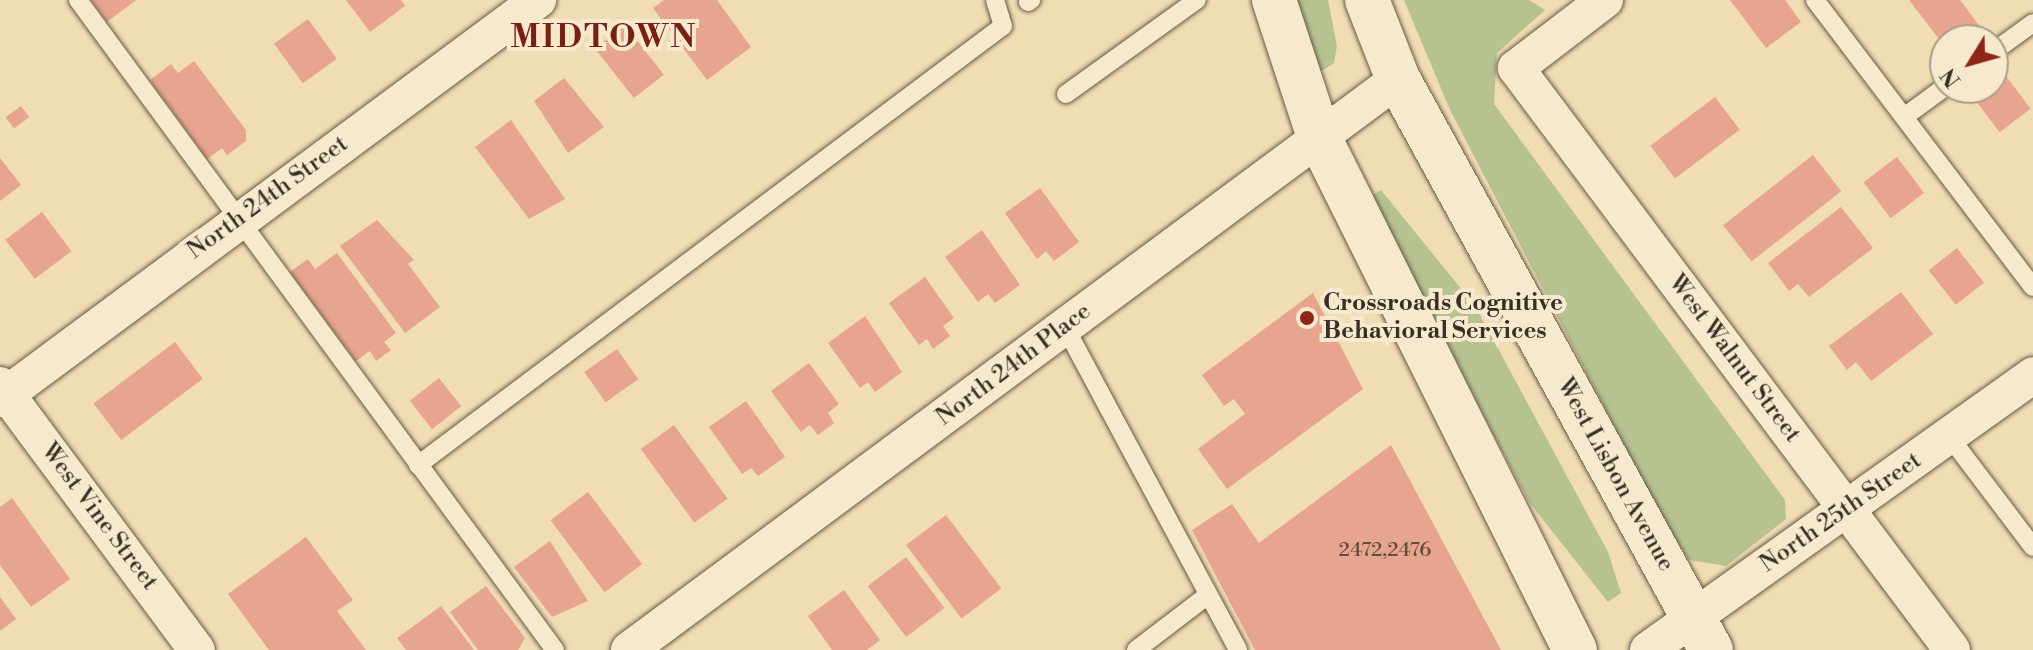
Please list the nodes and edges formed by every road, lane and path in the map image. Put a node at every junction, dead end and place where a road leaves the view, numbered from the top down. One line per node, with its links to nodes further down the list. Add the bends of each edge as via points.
1 (78, 0): 16 (lane)
2 (538, 0): 16 (street, North 24th Street)
3 (995, 0): 22 (lane, via 1003,26)
4 (1197, 0): 12 (lane)
5 (1274, 0): 15 (main road)
6 (1367, 0): 11 (main road, West Lisbon Avenue)
7 (1605, 0): 23 (street, West Walnut Street, via 1516,68)
8 (1815, 0): 14 (lane)
9 (2033, 23): 10 (lane)
10 (2009, 40)
11 (1398, 79): 15 (street, North 24th Place); 26 (main road, West Lisbon Avenue)
12 (1066, 94)
13 (1929, 99): 14 (lane)
14 (1904, 117): 17 (lane)
15 (1319, 137): 18 (street, North 24th Place); 32 (main road)
16 (236, 220): 20 (street, North 24th Street); 22 (lane)
17 (2033, 287)
18 (1065, 327): 25 (lane); 29 (street, North 24th Place)
19 (2033, 375): 21 (street, North 25th Street)
20 (2, 392): 27 (street, West Vine Street)
21 (1949, 436): 23 (street, North 25th Street); 24 (lane)
22 (418, 465): 28 (lane)
23 (1847, 509): 26 (street, North 25th Street); 34 (street, West Walnut Street)
24 (2033, 547)
25 (1208, 595): 30 (lane); 31 (lane)
26 (1703, 634): 33 (street, North 25th Street)
27 (197, 650)
28 (555, 650)
29 (629, 650)
30 (1136, 650)
31 (1238, 650)
32 (1575, 650)
33 (1648, 650)
34 (1952, 650)

